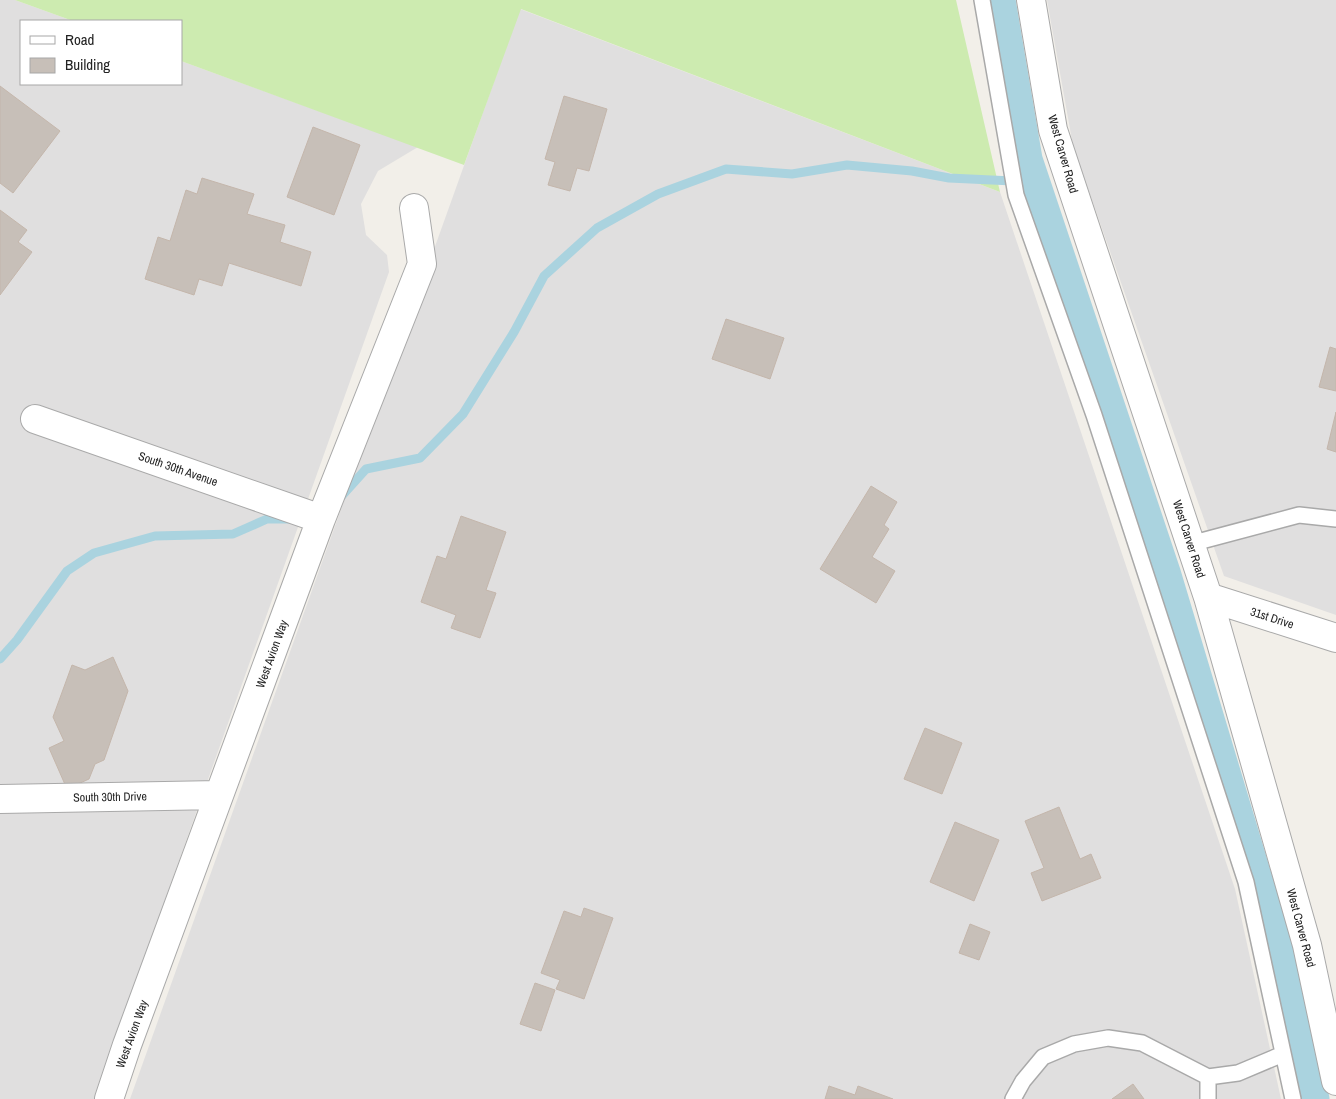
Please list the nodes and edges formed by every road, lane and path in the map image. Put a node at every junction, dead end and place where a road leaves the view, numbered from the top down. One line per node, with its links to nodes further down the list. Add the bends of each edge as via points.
1 (982, 0): 12 (lane, via 1016,195 1094,415 1246,882)
2 (1031, 0): 7 (street, West Carver Road, via 1053,130)
3 (414, 208): 5 (street, West Avion Way, via 422,264)
4 (35, 419): 5 (street, South 30th Avenue)
5 (321, 519): 10 (street, West Avion Way)
6 (1336, 519): 7 (lane, via 1299,515)
7 (1190, 544): 8 (street, West Carver Road)
8 (1208, 597): 9 (street, 31st Drive); 14 (street, West Carver Road, via 1306,945)
9 (1336, 638)
10 (219, 795): 11 (street, South 30th Drive); 15 (street, West Avion Way)
11 (0, 799)
12 (1283, 1054): 13 (lane, via 1238,1073); 18 (lane)
13 (1208, 1077): 16 (lane, via 1142,1042 1108,1038 1074,1044 1043,1057); 17 (lane)
14 (1336, 1081)
15 (109, 1099)
16 (1013, 1099)
17 (1208, 1099)
18 (1293, 1099)

